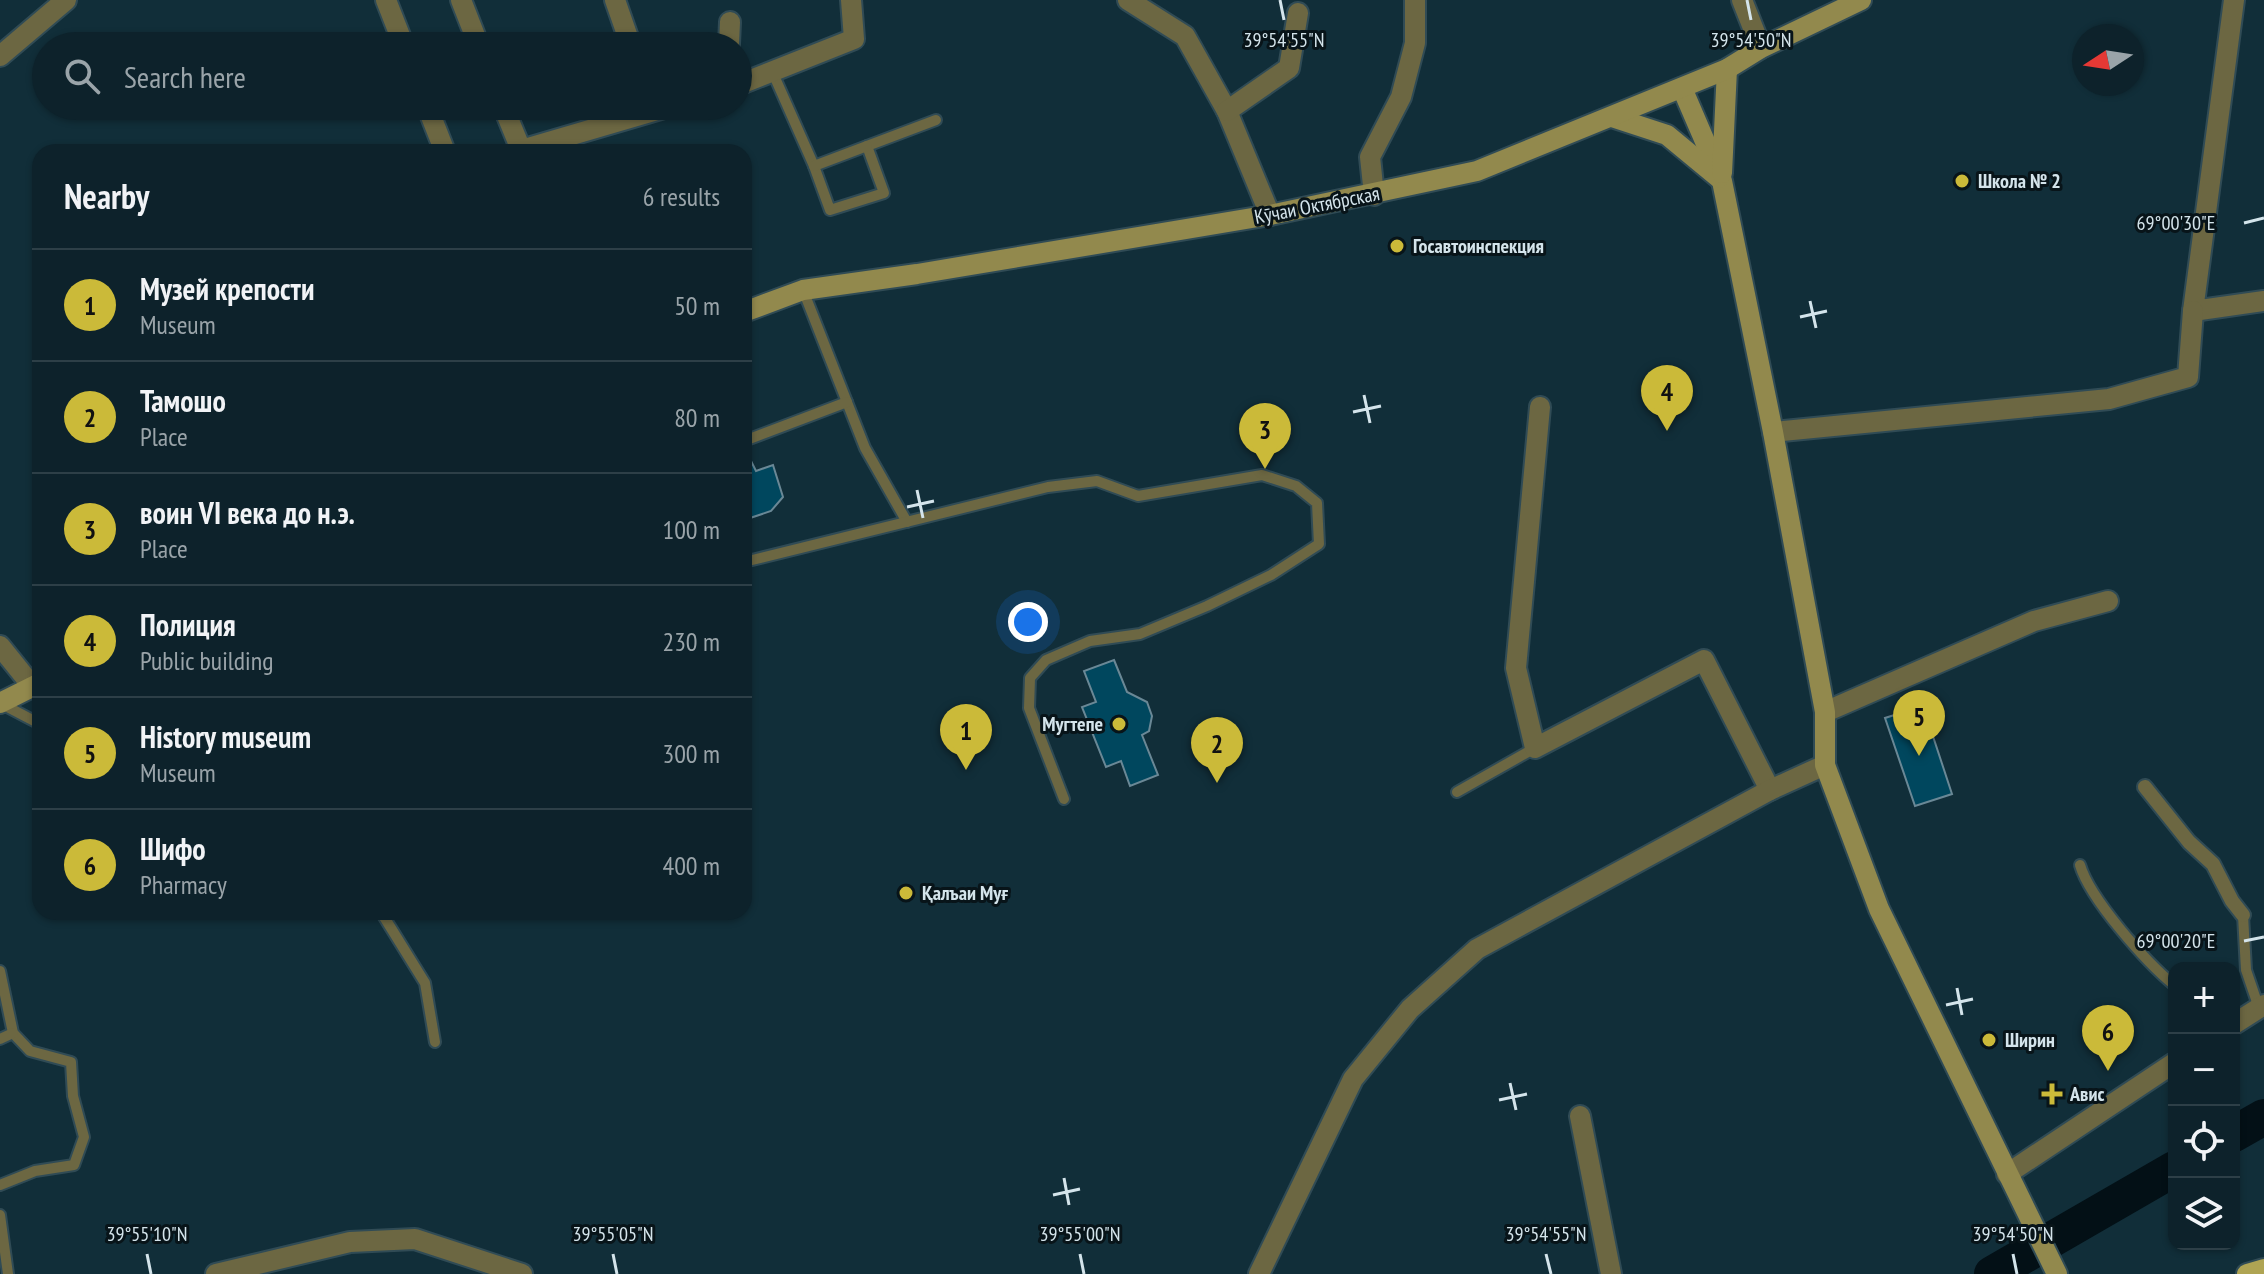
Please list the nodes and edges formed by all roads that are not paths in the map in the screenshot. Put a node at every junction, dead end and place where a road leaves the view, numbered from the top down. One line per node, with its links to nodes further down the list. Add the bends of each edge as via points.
1 (66, 0): 18 (street)
2 (386, 0): 13 (street)
3 (461, 0): 14 (street)
4 (615, 0): 15 (street)
5 (851, 0): 20 (street, via 854,39)
6 (1128, 0): 23 (street, via 1185,36)
7 (1415, 0): 35 (street, via 1415,43 1401,97 1370,157)
8 (1742, 0): 17 (street)
9 (1861, 0): 17 (main road, Кӯчаи Октябрская)
10 (2234, 0): 40 (street)
11 (1298, 13): 23 (street, via 1289,68)
12 (730, 22): 16 (street)
13 (399, 32)
14 (474, 32)
15 (626, 32)
16 (730, 32)
17 (1761, 48): 19 (main road, Кӯчаи Октябрская)
18 (0, 56)
19 (1727, 69): 22 (main road, Кӯчаи Октябрская); 34 (main road)
20 (772, 71): 21 (street); 33 (lane)
21 (752, 79)
22 (1682, 88): 24 (main road, Кӯчаи Октябрская); 34 (main road)
23 (1227, 111): 36 (street)
24 (1612, 117): 34 (main road, via 1667,135); 35 (main road, Кӯчаи Октябрская, via 1477,171)
25 (432, 120): 29 (street)
26 (509, 120): 30 (street)
27 (624, 120): 31 (street)
28 (936, 120): 32 (lane)
29 (442, 144)
30 (518, 144)
31 (544, 144)
32 (867, 146): 33 (lane); 33 (lane, via 884,193 830,210)
33 (814, 166)
34 (1722, 181): 43 (main road)
35 (1374, 195): 36 (main road, Кӯчаи Октябрская)
36 (1270, 215): 37 (main road, Кӯчаи Октябрская)
37 (803, 290): 39 (main road, Кӯчаи Октябрская); 41 (lane)
38 (2264, 301): 40 (street)
39 (752, 309)
40 (2193, 311): 43 (street, via 2188,377 2109,399)
41 (847, 402): 44 (lane); 45 (lane, via 865,448)
42 (1540, 407): 54 (street, via 1516,668)
43 (1773, 432): 52 (main road)
44 (752, 438)
45 (907, 522): 46 (lane); 59 (lane, via 1048,487 1097,481 1138,496 1262,475 1296,486 1317,503 1319,544 1271,575 1140,634 1090,641 1046,660 1030,678 1029,708)
46 (752, 560)
47 (2108, 601): 52 (street, via 2034,621)
48 (0, 646): 49 (street)
49 (32, 681)
50 (32, 687): 51 (main road)
51 (0, 703): 53 (lane)
52 (1825, 712): 55 (main road)
53 (32, 720)
54 (1535, 748): 57 (street, via 1704,660); 58 (lane)
55 (1825, 765): 57 (street); 72 (main road, via 1879,909)
56 (2145, 787): 61 (street, via 2213,864)
57 (1770, 790): 79 (street, via 1477,949 1410,1009 1353,1079)
58 (1457, 792)
59 (1064, 799)
60 (2080, 865): 64 (lane, via 2114,920)
61 (2243, 915): 65 (lane, via 2246,970)
62 (386, 920): 69 (lane, via 425,983)
63 (0, 971): 67 (lane)
64 (2168, 980)
65 (2261, 1006): 66 (street)
66 (2240, 1020)
67 (13, 1033): 68 (lane); 73 (lane, via 30,1051 71,1062 84,1137 74,1165 35,1171)
68 (0, 1039)
69 (435, 1042)
70 (2168, 1067): 72 (street)
71 (1580, 1116): 80 (street)
72 (2007, 1174): 81 (main road)
73 (0, 1185)
74 (0, 1215): 76 (lane)
75 (2264, 1269): 82 (main road)
76 (8, 1274)
77 (216, 1274): 78 (street, via 350,1242 415,1239)
78 (522, 1274)
79 (1259, 1274)
80 (1611, 1274)
81 (2057, 1274)
82 (2247, 1274)

